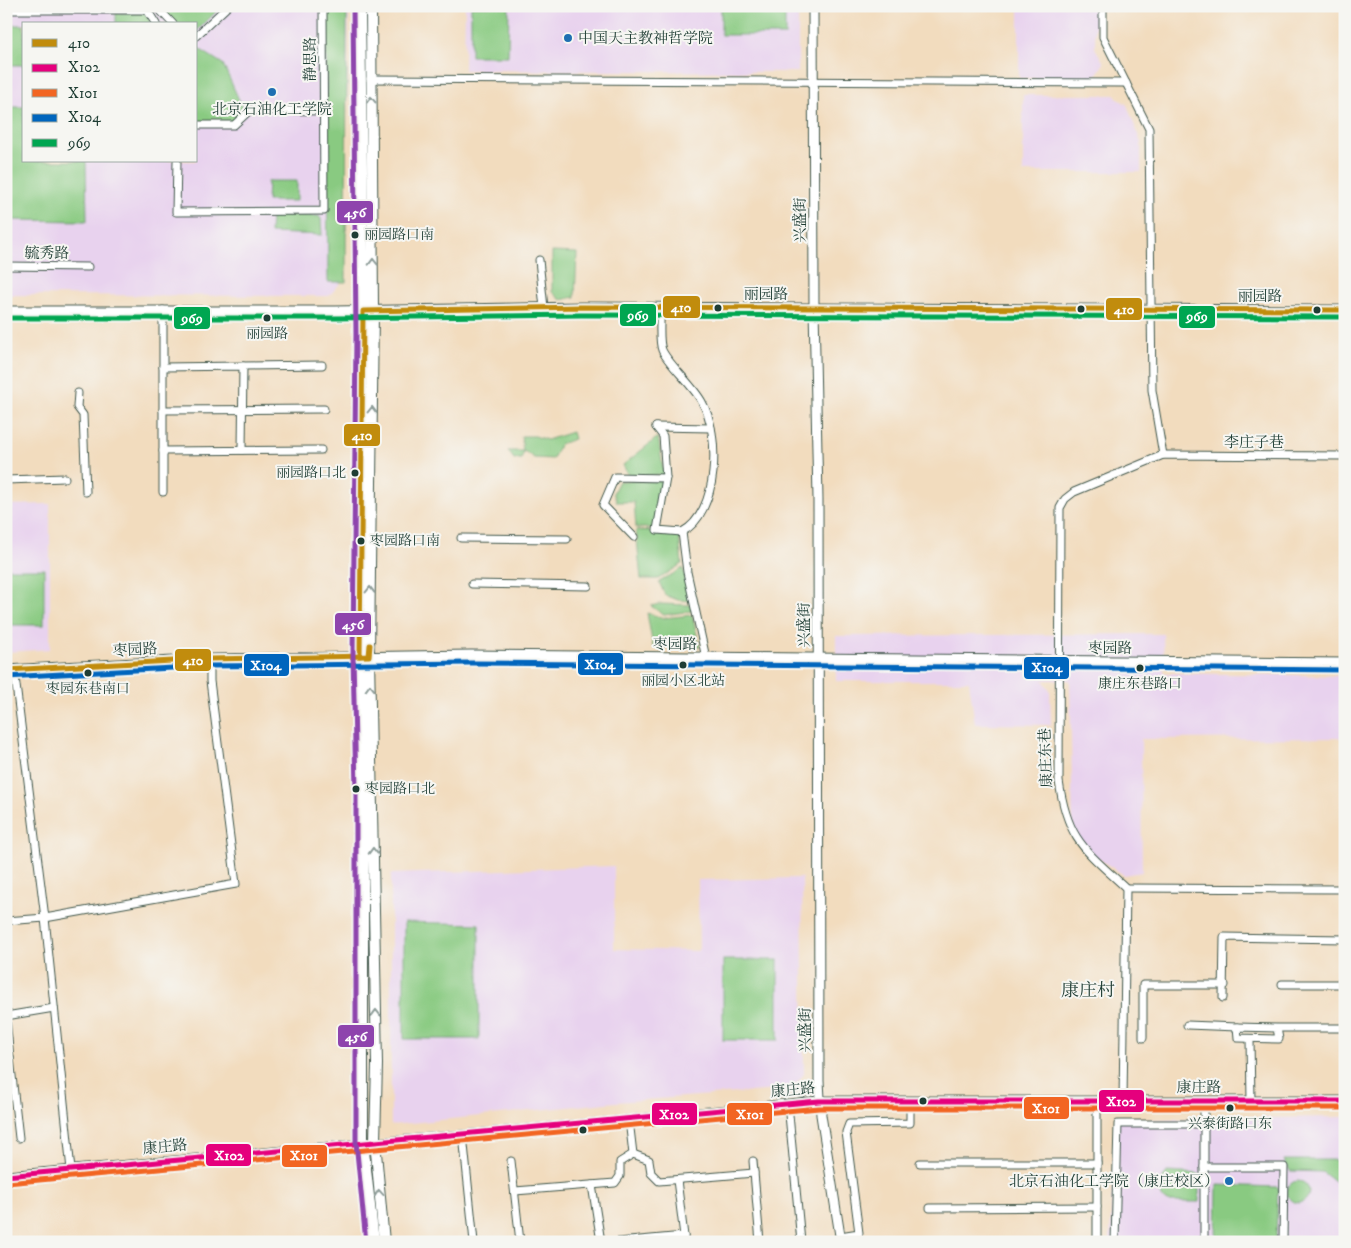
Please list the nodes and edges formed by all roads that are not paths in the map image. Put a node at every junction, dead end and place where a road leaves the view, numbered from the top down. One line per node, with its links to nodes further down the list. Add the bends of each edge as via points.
1 (156, 6): 13 (street)
2 (228, 6): 14 (street)
3 (323, 6): 18 (street, 静思路)
4 (360, 6): 31 (main road)
5 (371, 6): 15 (main road)
6 (813, 6): 16 (street, 兴盛街)
7 (1103, 6): 17 (street, via 1103,37)
8 (57, 8): 9 (street); 11 (street)
9 (113, 8): 10 (street)
10 (149, 8): 12 (street)
11 (6, 10)
12 (155, 22)
13 (171, 22)
14 (198, 34)
15 (370, 79): 16 (street); 31 (main road, one-way to 15)
16 (814, 81): 17 (street); 26 (street, 兴盛街)
17 (1126, 83): 27 (street, via 1149,129)
18 (324, 111): 19 (street, via 250,110 234,125); 20 (street, 静思路, via 324,211 176,212)
19 (198, 125)
20 (177, 162)
21 (539, 260): 24 (street)
22 (6, 266): 23 (street, 毓秀路)
23 (88, 267)
24 (544, 308): 25 (street, 丽园路); 31 (street, 丽园路)
25 (660, 308): 26 (street, 丽园路); 39 (street, via 662,349 704,403)
26 (814, 308): 27 (street, 丽园路); 59 (street, 兴盛街)
27 (1151, 309): 29 (street, 丽园路); 43 (street, via 1152,390)
28 (163, 310): 30 (street, 丽园路); 31 (street, 丽园路); 34 (street)
29 (1345, 310)
30 (6, 311)
31 (368, 311): 56 (main road)
32 (322, 365): 33 (street)
33 (243, 366): 34 (street); 36 (street)
34 (163, 367): 38 (street)
35 (78, 393): 48 (street, via 77,407 83,415)
36 (242, 408): 37 (street); 38 (street); 40 (street)
37 (324, 409)
38 (163, 410): 42 (street)
39 (711, 428): 46 (street, via 656,427 662,436); 50 (street, via 715,455 711,486 701,513 691,528)
40 (242, 450): 41 (street); 42 (street)
41 (321, 450)
42 (163, 451): 49 (street)
43 (1163, 455): 44 (street, 李庄子巷); 60 (street, 康庄东巷, via 1074,492 1060,508)
44 (1345, 456)
45 (66, 478): 47 (street)
46 (666, 478): 50 (street, via 657,530); 51 (street, via 615,477 603,505)
47 (6, 480)
48 (86, 492)
49 (163, 492)
50 (682, 532): 57 (street)
51 (634, 537)
52 (461, 538): 53 (street)
53 (567, 538)
54 (472, 584): 55 (street)
55 (588, 586)
56 (365, 656): 57 (street, 枣园路); 58 (street, 枣园路); 93 (main road, one-way to 56, via 377,1064); 94 (main road)
57 (706, 658): 59 (street, 枣园路)
58 (210, 659): 62 (street, 枣园路); 65 (street, via 211,690 236,884)
59 (818, 659): 60 (street, 枣园路); 81 (street, 兴盛街)
60 (1058, 662): 61 (street, 枣园路); 63 (street, 康庄东巷, via 1059,781 1063,810 1082,846)
61 (1345, 663)
62 (10, 669): 65 (street)
63 (1126, 888): 64 (street); 84 (street)
64 (1345, 889)
65 (45, 918): 66 (street); 72 (street)
66 (6, 921)
67 (1345, 939): 70 (street, via 1224,937)
68 (1282, 984): 69 (street)
69 (1345, 984)
70 (1225, 985): 71 (street); 78 (street, via 1143,986)
71 (1223, 998)
72 (54, 1008): 73 (street); 101 (street)
73 (6, 1018): 80 (street)
74 (1187, 1025): 75 (street)
75 (1237, 1027): 76 (street); 79 (street, via 1238,1038)
76 (1277, 1028): 77 (street); 79 (street, via 1279,1039)
77 (1345, 1028)
78 (1143, 1038)
79 (1250, 1038): 86 (street)
80 (8, 1058): 92 (street)
81 (820, 1101): 82 (street, 康庄路); 88 (street, 康庄路); 110 (street, 兴盛街)
82 (910, 1101): 83 (street, 康庄路); 110 (street, via 910,1123 849,1124 846,1132 859,1233)
83 (1098, 1101): 84 (street, 康庄路); 99 (street)
84 (1123, 1101): 85 (street, 康庄路)
85 (1204, 1101): 86 (street, 康庄路); 90 (street)
86 (1250, 1101): 87 (street, 康庄路)
87 (1345, 1101)
88 (788, 1104): 89 (street, 康庄路); 118 (street)
89 (629, 1120): 91 (street, 康庄路); 95 (street)
90 (1204, 1124): 100 (street); 120 (street, via 1118,1124)
91 (463, 1135): 93 (street, 康庄路); 113 (street)
92 (18, 1138)
93 (375, 1141): 94 (street, 康庄路); 112 (main road, one-way to 93)
94 (363, 1142): 101 (street, 康庄路); 111 (main road)
95 (633, 1154): 104 (street, via 649,1160 651,1173 659,1181); 105 (street, via 620,1162 620,1176 614,1183)
96 (511, 1161): 106 (street)
97 (753, 1161): 102 (street)
98 (920, 1163): 99 (street)
99 (1097, 1163): 107 (street)
100 (1204, 1167): 121 (street); 122 (street, via 1284,1168)
101 (71, 1170): 103 (street, 康庄路)
102 (754, 1173): 104 (street); 117 (street)
103 (6, 1176)
104 (676, 1180): 109 (street)
105 (592, 1185): 106 (street); 115 (street)
106 (514, 1192): 114 (street)
107 (1097, 1207): 108 (street); 119 (street)
108 (930, 1208)
109 (684, 1239): 116 (street)
110 (840, 1239)
111 (374, 1242)
112 (384, 1242)
113 (474, 1242)
114 (520, 1242)
115 (601, 1242)
116 (618, 1242)
117 (760, 1242)
118 (801, 1242)
119 (1097, 1242)
120 (1115, 1242)
121 (1204, 1242)
122 (1283, 1242)

